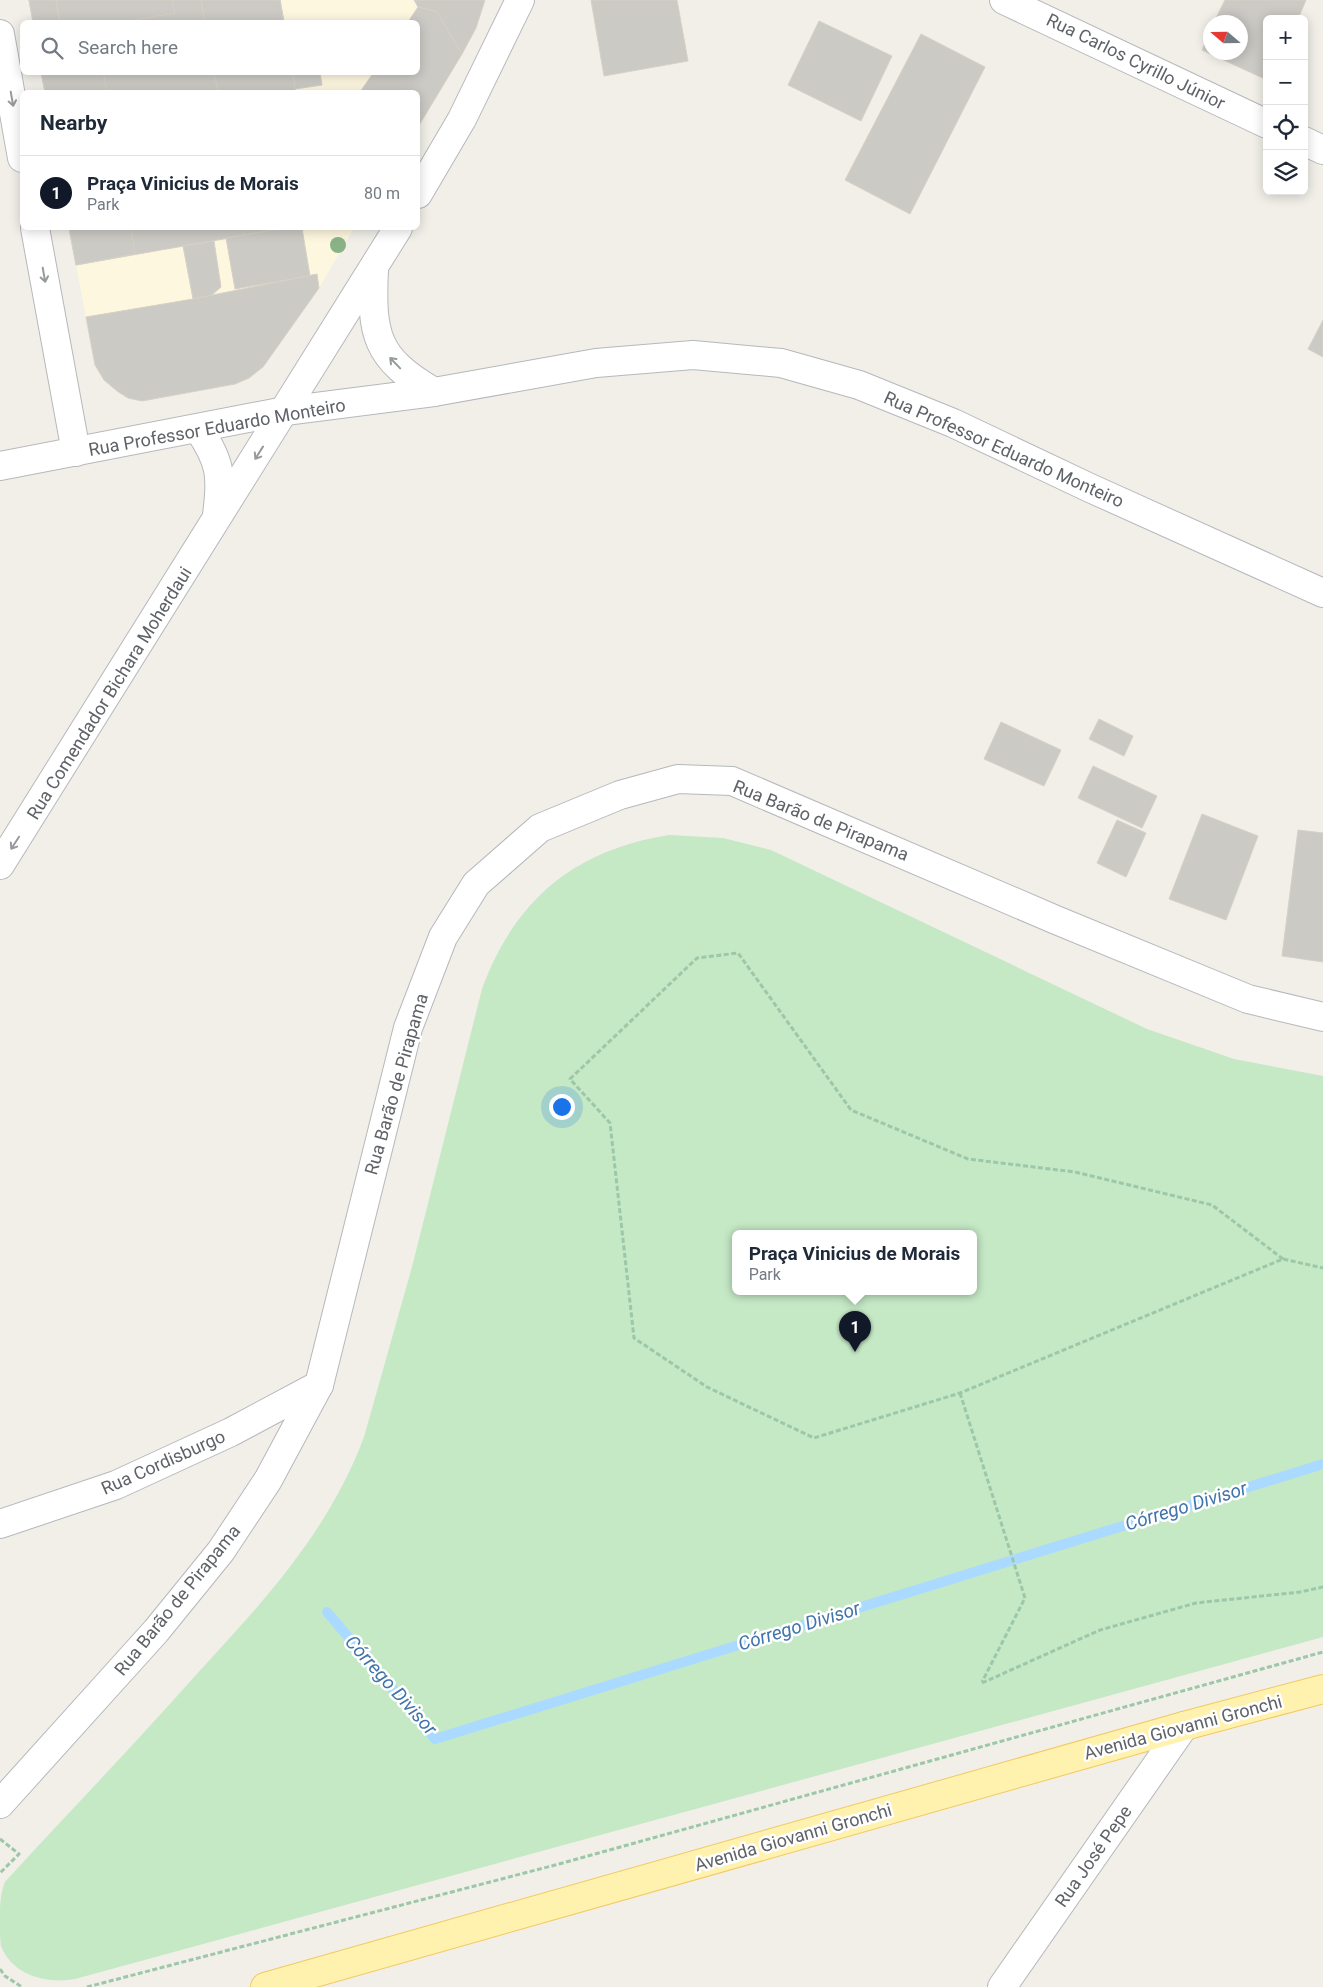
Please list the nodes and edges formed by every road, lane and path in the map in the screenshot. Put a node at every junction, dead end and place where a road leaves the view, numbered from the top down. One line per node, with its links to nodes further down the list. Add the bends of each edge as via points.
1 (520, 0): 8 (street, via 462,119)
2 (1004, 0): 4 (street, Rua Carlos Cyrillo Júnior)
3 (0, 34): 6 (street, one-way to 6)
4 (1263, 122)
5 (1308, 144): 7 (street)
6 (20, 147)
7 (1323, 150)
8 (420, 191)
9 (35, 230): 15 (street, one-way to 15)
10 (397, 230): 11 (street, Rua Comendador Bichara Moherdaui)
11 (374, 268): 12 (street, one-way to 11, via 412,379 388,356 372,312); 13 (street, Rua Comendador Bichara Moherdaui)
12 (434, 392): 13 (street, Rua Professor Eduardo Monteiro); 18 (street, Rua Professor Eduardo Monteiro, via 596,362 693,355 782,364 859,385 953,423)
13 (285, 411): 14 (street, Rua Professor Eduardo Monteiro); 17 (street, Rua Comendador Bichara Moherdaui, one-way to 17)
14 (198, 430): 15 (street, Rua Professor Eduardo Monteiro); 17 (street, Rua Comendador Bichara Moherdaui, via 212,449 217,463 220,490)
15 (76, 452): 16 (street, Rua Professor Eduardo Monteiro)
16 (0, 466)
17 (217, 520): 19 (street, Rua Comendador Bichara Moherdaui, one-way to 19)
18 (1323, 593)
19 (0, 866)
20 (1323, 1017): 23 (street, Rua Barão de Pirapama, via 1248,999 732,781 678,779 620,795 540,828 476,884 443,937 408,1028)
21 (1283, 1259): 22 (path); 24 (path); 24 (path, via 1212,1205 1075,1172 968,1159 851,1110 738,953 698,958 570,1079 610,1123 634,1338 707,1388 814,1438)
22 (1323, 1268)
23 (319, 1385): 25 (street, Rua Cordisburgo, via 231,1432 116,1485); 30 (street, Rua Barão de Pirapama, via 268,1480 221,1551 156,1631)
24 (960, 1393): 26 (path, via 1025,1598 982,1683 1100,1630 1196,1603 1300,1592)
25 (0, 1524)
26 (1323, 1586)
27 (1323, 1652): 35 (path, via 559,1864)
28 (1323, 1689): 29 (main road, Avenida Giovanni Gronchi)
29 (1184, 1726): 36 (main road, Avenida Giovanni Gronchi); 37 (street, Rua José Pepe)
30 (0, 1804)
31 (0, 1839): 32 (path, via 19,1854)
32 (0, 1873)
33 (0, 1969): 34 (path)
34 (22, 1987)
35 (87, 1987)
36 (265, 1987)
37 (1002, 1987)

